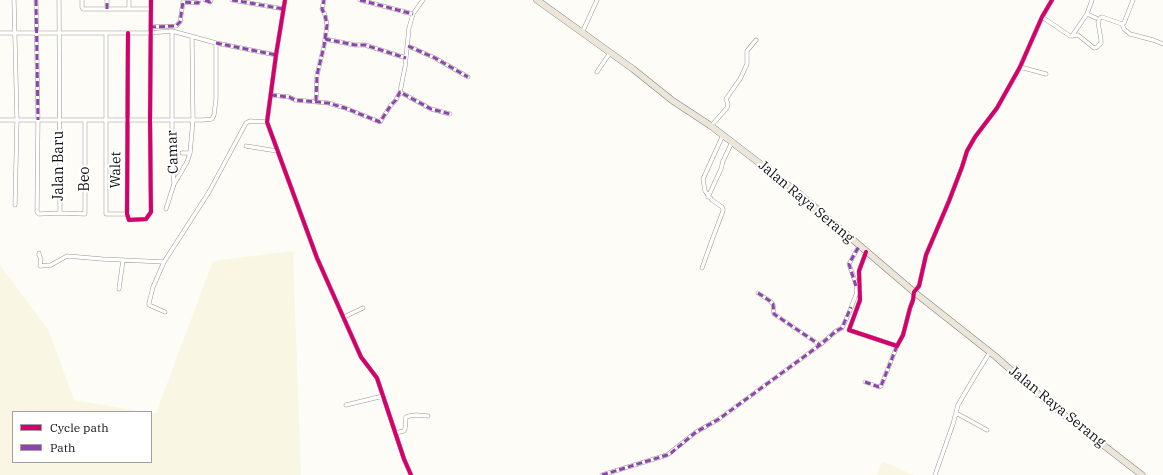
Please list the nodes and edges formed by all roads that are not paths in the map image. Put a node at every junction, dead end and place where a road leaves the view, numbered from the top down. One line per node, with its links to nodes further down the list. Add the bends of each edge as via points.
1 (14, 0): 35 (street)
2 (36, 0): 32 (street)
3 (59, 0): 33 (street, Jalan Baru)
4 (82, 0): 21 (street, via 82,8)
5 (107, 0): 21 (street)
6 (129, 0): 22 (street)
7 (151, 0): 23 (street)
8 (199, 0): 30 (street, via 198,3 183,2 178,25)
9 (205, 0): 10 (street)
10 (211, 0)
11 (232, 0): 24 (street)
12 (285, 0): 24 (street)
13 (324, 0): 42 (street, via 322,9 327,25)
14 (360, 0): 25 (street)
15 (423, 0): 25 (street)
16 (537, 0): 39 (highway, Jalan Raya Serang)
17 (597, 0): 39 (street)
18 (1052, 0): 27 (street)
19 (1092, 0): 26 (street)
20 (1133, 0): 29 (street)
21 (106, 9): 22 (street)
22 (130, 9): 23 (street)
23 (150, 9): 30 (street)
24 (284, 9): 48 (street)
25 (413, 14): 46 (street)
26 (1086, 14): 28 (street); 40 (street)
27 (1042, 17): 40 (street); 50 (street)
28 (1096, 18)
29 (1122, 24): 40 (street, via 1100,18 1098,22 1101,43 1094,48 1078,35); 45 (street, via 1130,34)
30 (150, 27): 38 (street)
31 (172, 31): 38 (street); 41 (street); 66 (street, Camar)
32 (37, 32): 33 (street); 35 (street); 61 (street)
33 (59, 32): 36 (street); 58 (street, Jalan Baru)
34 (0, 33): 35 (street)
35 (15, 33): 60 (street)
36 (106, 33): 37 (street); 63 (street)
37 (128, 33): 38 (street); 64 (street, Walet)
38 (150, 33): 65 (street)
39 (582, 33): 47 (highway, Jalan Raya Serang)
40 (1072, 36)
41 (192, 37): 44 (street); 67 (street)
42 (325, 38): 49 (street, via 365,45); 56 (street, via 317,80)
43 (756, 40): 69 (street, via 747,51 747,64 727,98 727,108)
44 (216, 43): 48 (street); 67 (street, via 214,115 212,119)
45 (1163, 44)
46 (408, 46): 49 (street); 53 (street)
47 (610, 53): 51 (street); 69 (highway, Jalan Raya Serang)
48 (276, 55): 55 (street)
49 (406, 58): 54 (street)
50 (1020, 67): 52 (street); 89 (street, via 997,108 970,145 926,254 919,286)
51 (597, 72)
52 (1046, 74)
53 (468, 77)
54 (400, 92): 56 (street, via 380,122 339,106); 57 (street, via 431,109)
55 (271, 95): 56 (street); 68 (street)
56 (316, 102)
57 (450, 114)
58 (59, 119): 61 (street); 62 (street); 80 (street, Jalan Baru)
59 (0, 120): 60 (street)
60 (17, 120): 61 (street); 78 (street)
61 (38, 120): 80 (street, via 37,212)
62 (85, 120): 63 (street); 80 (street, Beo, via 85,214)
63 (106, 120): 64 (street); 81 (street, via 106,214)
64 (128, 120): 65 (street); 81 (street, Walet)
65 (150, 120): 66 (street); 81 (street, Walet, via 150,214 146,219 129,220)
66 (172, 120): 67 (street); 76 (street, Camar)
67 (193, 120): 75 (street)
68 (267, 122): 73 (street); 86 (street, via 246,123 209,192)
69 (711, 126): 70 (highway, Jalan Raya Serang)
70 (723, 135): 71 (highway, Jalan Raya Serang); 77 (street, via 703,179)
71 (732, 142): 77 (street); 82 (highway, Jalan Raya Serang, via 797,192)
72 (246, 146): 73 (street)
73 (277, 151): 93 (street, via 317,258)
74 (182, 153): 75 (street)
75 (190, 153): 76 (street)
76 (174, 184): 79 (street)
77 (708, 197): 87 (street, via 722,207 723,211)
78 (15, 205)
79 (166, 209)
80 (60, 213)
81 (127, 214)
82 (859, 246): 83 (highway, Jalan Raya Serang); 94 (street, via 849,264 857,292 849,313 842,328)
83 (866, 252): 89 (highway, Jalan Raya Serang); 95 (street, via 859,271 860,300 849,330)
84 (39, 253): 85 (street, via 40,266 51,265 67,256)
85 (123, 260): 86 (street); 88 (street)
86 (164, 262): 92 (street, via 149,303)
87 (702, 268)
88 (119, 289)
89 (914, 292): 95 (street, via 914,300); 96 (highway, Jalan Raya Serang)
90 (758, 293): 94 (street, via 770,300 774,314)
91 (363, 308): 93 (street)
92 (164, 312)
93 (344, 317): 98 (street, via 361,357 377,378)
94 (820, 345): 105 (street, via 719,419 696,432 667,456)
95 (898, 346): 97 (street, via 881,386)
96 (990, 352): 100 (street, via 961,399); 107 (highway, Jalan Raya Serang, via 1045,400)
97 (865, 382)
98 (383, 396): 99 (street); 103 (street)
99 (346, 405)
100 (956, 413): 102 (street); 106 (street)
101 (428, 416): 103 (street, via 409,416 406,418 404,431)
102 (986, 430)
103 (395, 433): 104 (street)
104 (412, 475)
105 (602, 475)
106 (935, 475)
107 (1142, 475)

